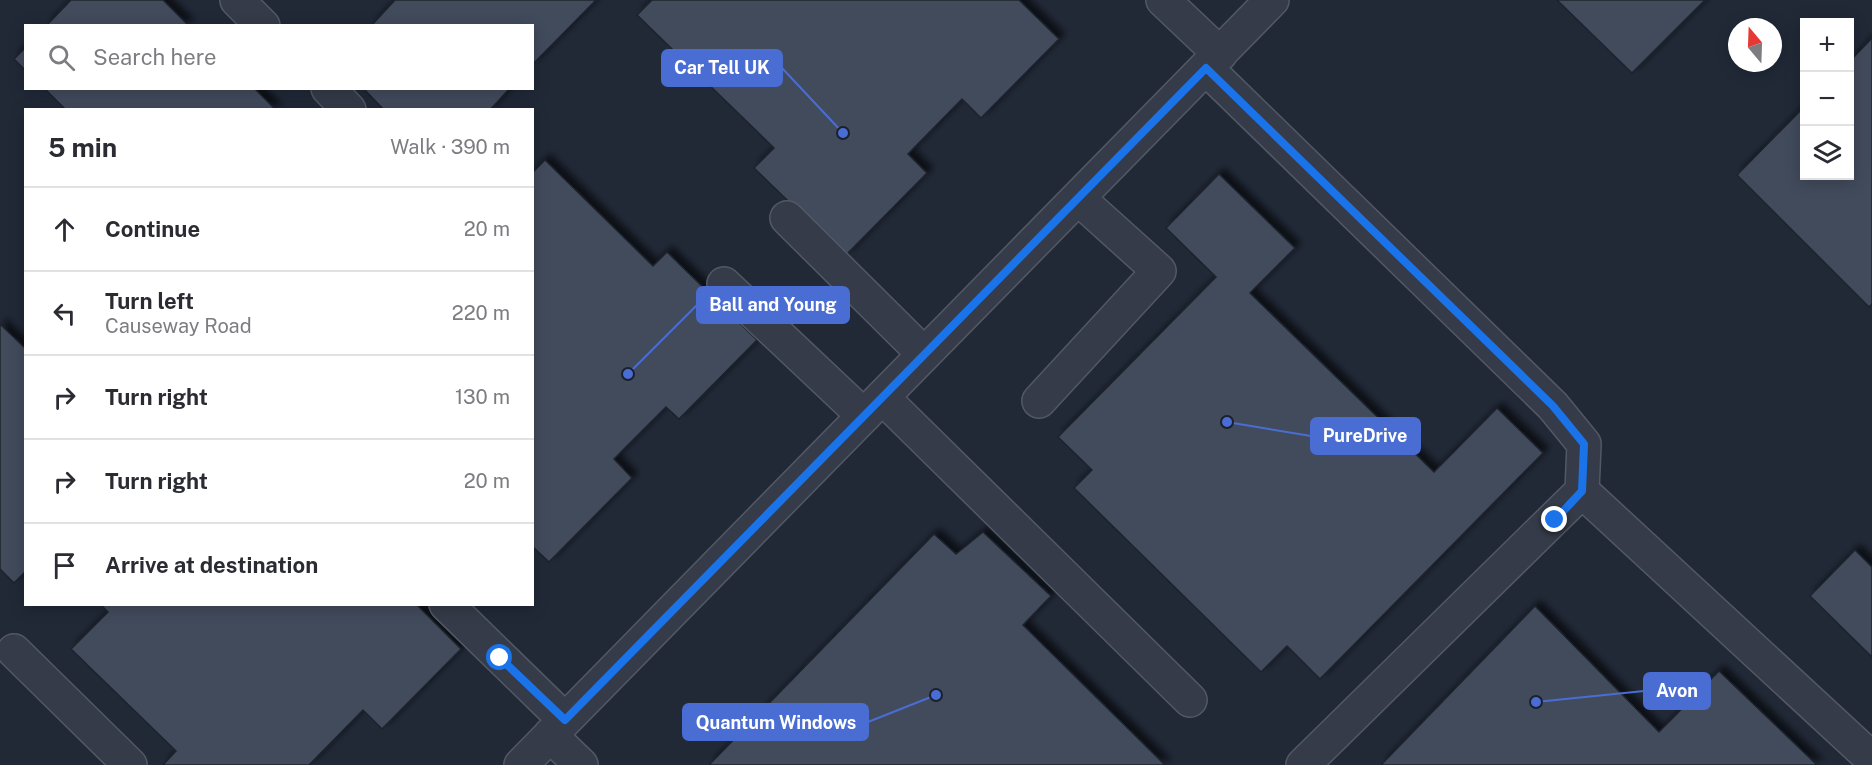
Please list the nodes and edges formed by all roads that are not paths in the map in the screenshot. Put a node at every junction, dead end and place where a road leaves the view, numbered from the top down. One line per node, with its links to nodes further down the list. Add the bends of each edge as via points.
1 (237, 0): 4 (street)
2 (1163, 0): 5 (street)
3 (1272, 0): 5 (street)
4 (261, 24)
5 (1213, 61): 8 (street); 14 (street, via 1553,406 1584,444)
6 (329, 90): 7 (street)
7 (347, 108)
8 (1078, 198): 11 (street); 12 (street, via 1159,271)
9 (787, 218): 11 (street)
10 (724, 284): 13 (street)
11 (924, 354): 13 (street)
12 (1039, 401)
13 (873, 407): 17 (street); 18 (street)
14 (1582, 491): 19 (street); 23 (street)
15 (448, 606): 18 (street)
16 (14, 651): 20 (street)
17 (1190, 700)
18 (558, 728): 21 (street); 22 (street)
19 (1872, 759)
20 (130, 765)
21 (521, 765)
22 (581, 765)
23 (1303, 765)

